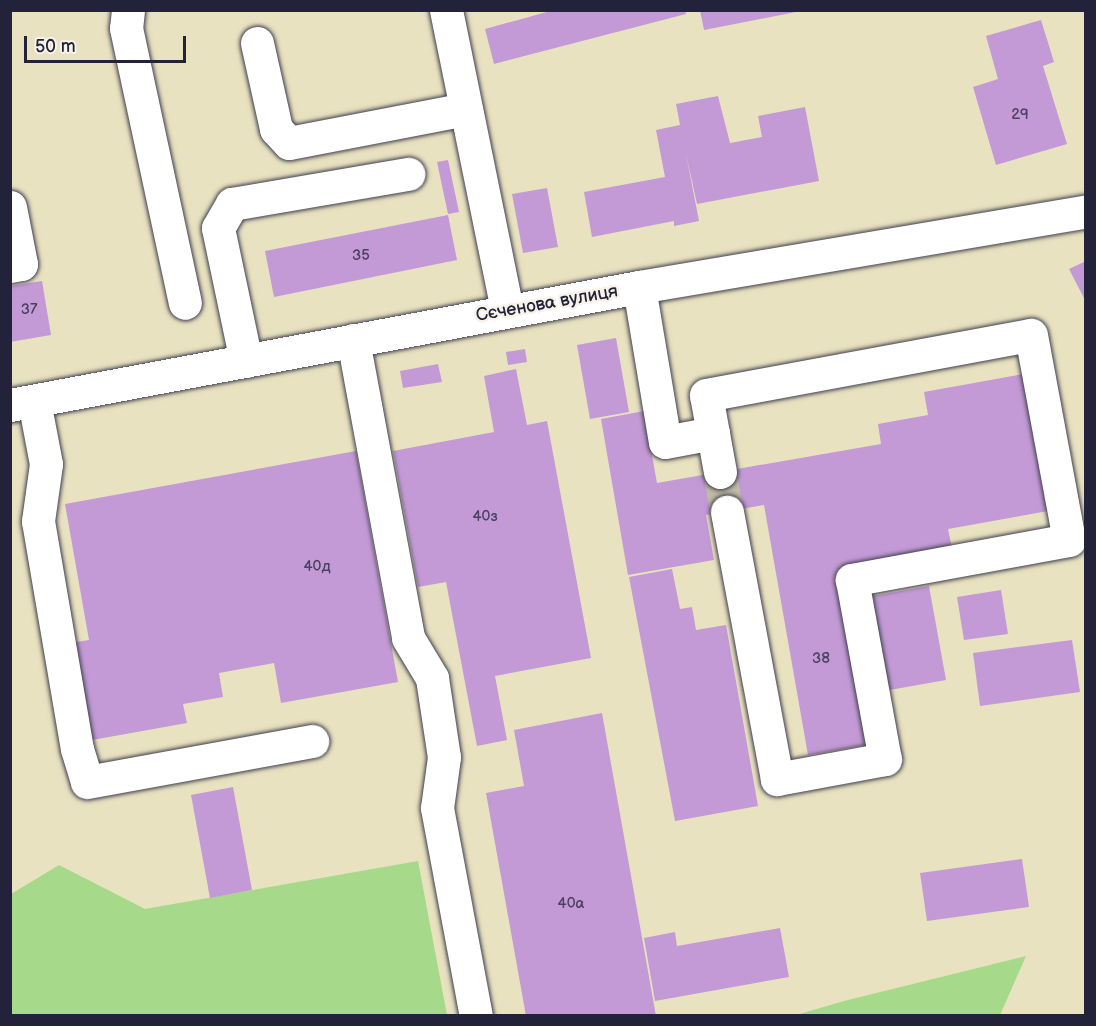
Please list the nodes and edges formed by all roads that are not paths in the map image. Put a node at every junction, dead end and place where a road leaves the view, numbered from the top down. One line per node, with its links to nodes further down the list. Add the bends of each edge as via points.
1 (128, 10): 10 (street, via 126,28)
2 (446, 10): 4 (street)
3 (257, 43): 4 (street, via 276,129 289,143)
4 (466, 109): 11 (street)
5 (408, 174): 13 (street, via 232,204 218,228)
6 (10, 207): 8 (street, via 21,264)
7 (1086, 211): 9 (street, Сєченова вулиця)
8 (10, 266)
9 (639, 287): 11 (street, Сєченова вулиця); 15 (street, via 666,442)
10 (185, 303)
11 (507, 311): 12 (street, Сєченова вулиця)
12 (353, 340): 13 (street, Сєченова вулиця); 19 (street, via 408,638 432,678 444,757 437,808)
13 (246, 361): 14 (street, Сєченова вулиця)
14 (22, 403): 18 (street, via 46,464 38,520 77,749 87,782)
15 (713, 433): 16 (street); 17 (street, via 706,395 1031,335 1070,540 852,580 885,759 777,779)
16 (720, 472)
17 (728, 512)
18 (312, 741)
19 (476, 1016)

